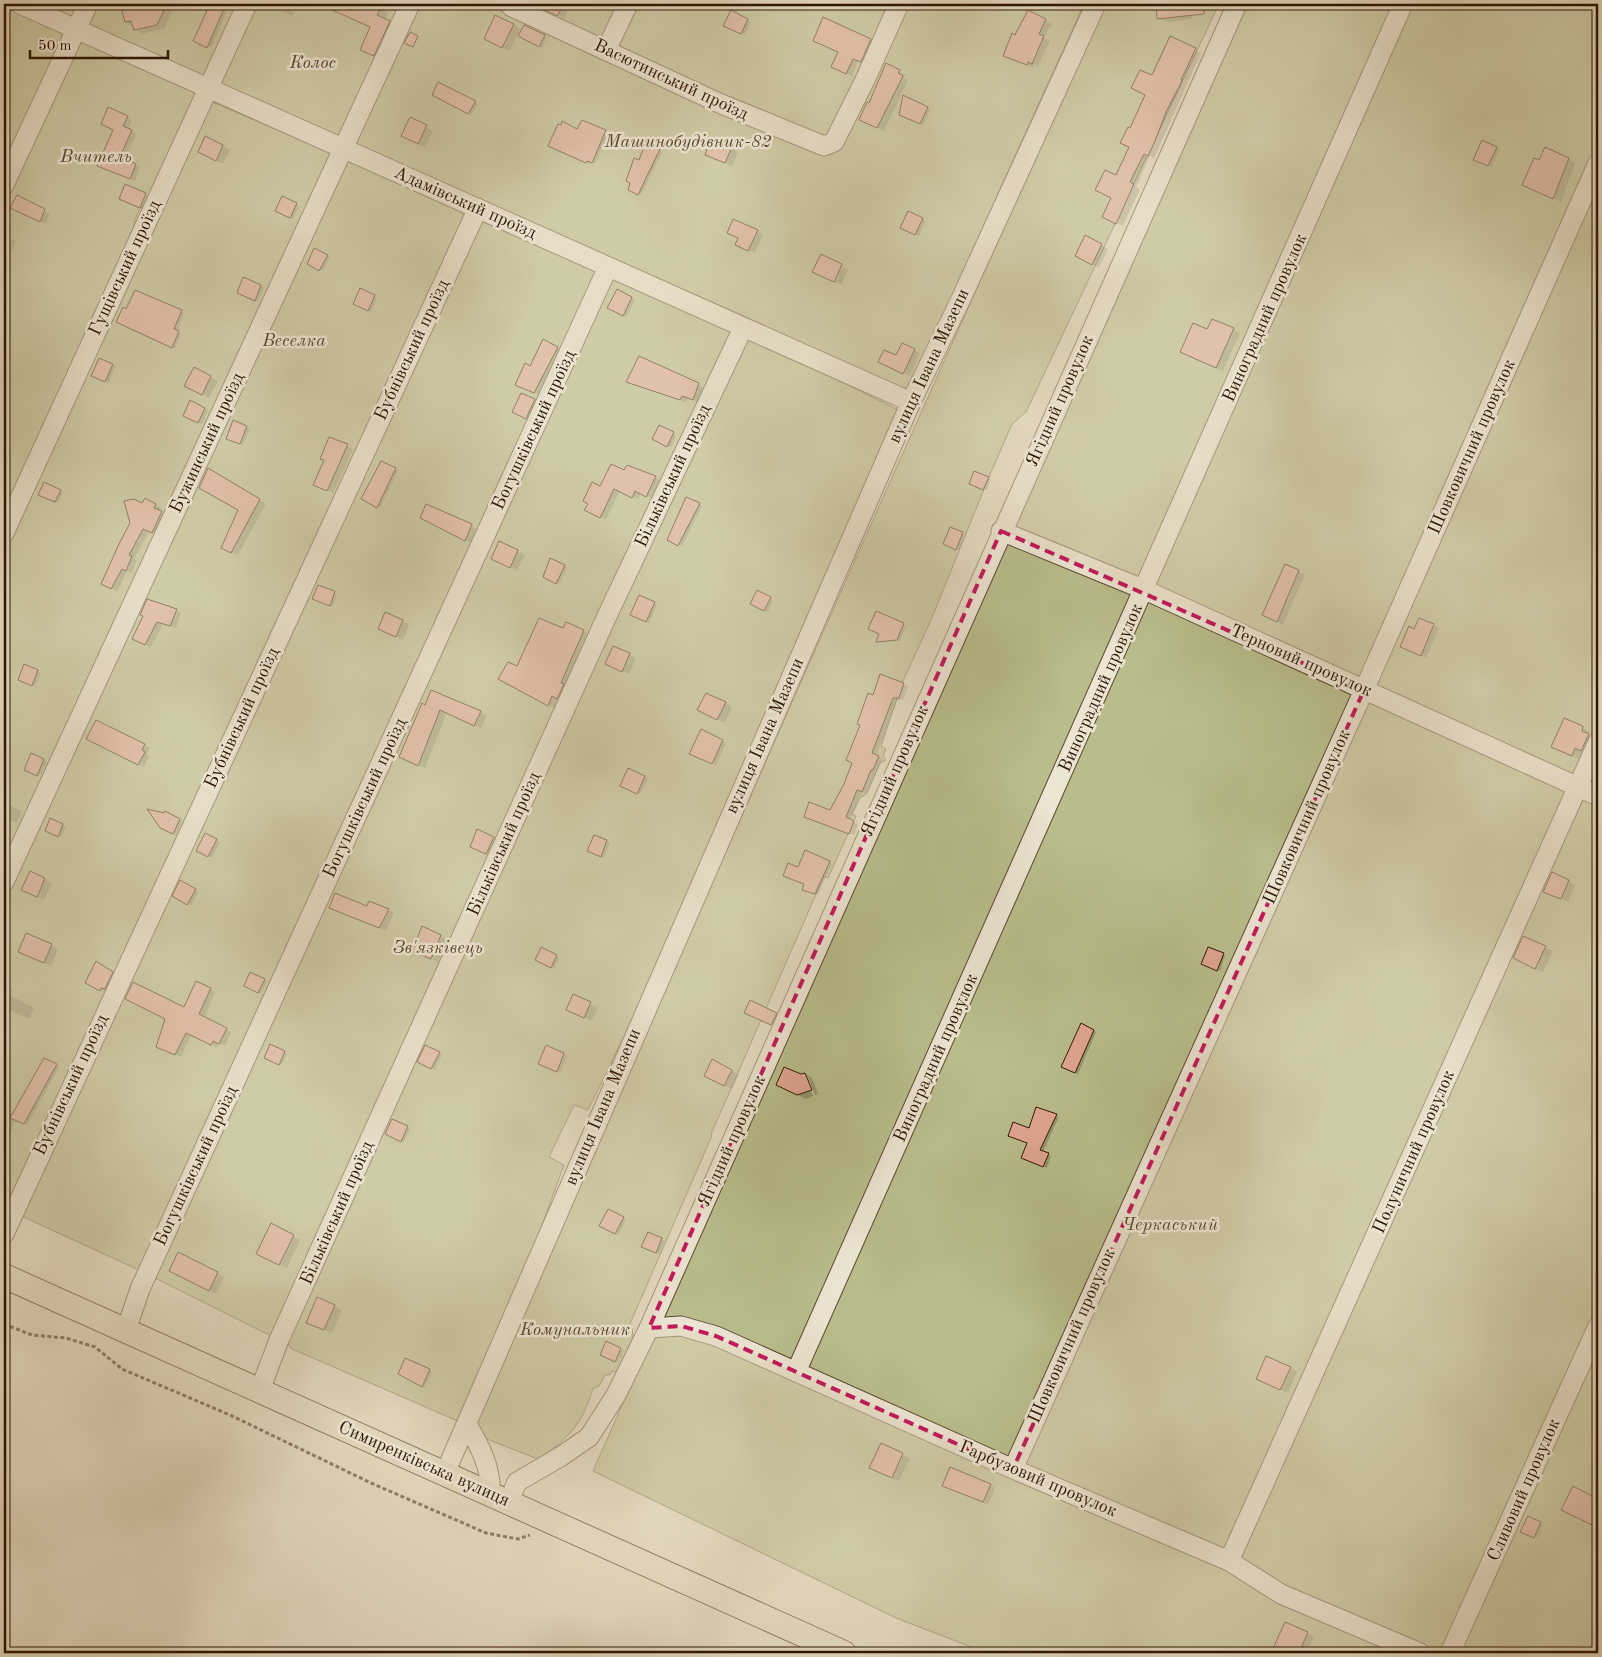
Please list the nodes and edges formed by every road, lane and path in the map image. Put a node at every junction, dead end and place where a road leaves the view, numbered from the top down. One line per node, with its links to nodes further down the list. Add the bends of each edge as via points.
1 (20, 4): 11 (street, Адамівський проїзд)
2 (88, 4): 11 (street)
3 (247, 4): 13 (street, Гущівський проїзд)
4 (410, 4): 14 (street, Бужинський проїзд)
5 (509, 4): 12 (street, Васютинський проїзд)
6 (628, 4): 12 (street)
7 (899, 4): 12 (street, Васютинський проїзд, via 834,142 824,146 718,103)
8 (1096, 4): 20 (street, вулиця Івана Мазепи)
9 (1237, 4): 21 (street, Ягідний провулок)
10 (1403, 4): 23 (street, Виноградний провулок)
11 (77, 28): 13 (street, Адамівський проїзд); 16 (street)
12 (606, 50)
13 (207, 88): 14 (street, Адамівський проїзд); 22 (street, Гущівський проїзд)
14 (344, 149): 17 (street, Адамівський проїзд); 28 (street, Бужинський проїзд)
15 (1598, 163): 24 (street, Шовковичний провулок)
16 (4, 185)
17 (478, 208): 18 (street, Адамівський проїзд); 29 (street, Бубнівський проїзд)
18 (608, 267): 19 (street, Адамівський проїзд); 34 (street, Богушківський проїзд, via 140,1289)
19 (742, 328): 20 (street, Адамівський проїзд); 36 (street, Більківський проїзд, via 603,625 279,1340)
20 (911, 402): 37 (street, вулиця Івана Мазепи)
21 (1002, 530): 23 (street, Терновий провулок); 33 (street, Ягідний провулок)
22 (4, 533)
23 (1145, 590): 24 (street, Терновий провулок); 35 (street, Виноградний провулок)
24 (1364, 690): 26 (street, Терновий провулок); 38 (street, Шовковичний провулок)
25 (1598, 742): 26 (street, Полуничний провулок)
26 (1578, 787): 27 (street, Терновий провулок); 42 (street, Полуничний провулок)
27 (1598, 796)
28 (4, 882)
29 (5, 1231)
30 (4, 1276): 34 (main road, Симиренківська вулиця)
31 (4, 1324): 41 (path, via 32,1335 66,1338 95,1347 122,1369 486,1533 518,1539)
32 (1598, 1326): 45 (street, Сливовий провулок)
33 (649, 1328): 35 (street, Гарбузовий провулок, via 681,1326 716,1336); 40 (street, Ягідний провулок, via 616,1395 589,1437)
34 (126, 1330): 36 (main road, Симиренківська вулиця)
35 (796, 1372): 38 (street, Гарбузовий провулок)
36 (260, 1390): 39 (main road, Симиренківська вулиця)
37 (467, 1424): 39 (street, вулиця Івана Мазепи); 40 (street, via 480,1446)
38 (1012, 1469): 42 (street, Гарбузовий провулок)
39 (445, 1473): 40 (main road, Симиренківська вулиця)
40 (499, 1497): 41 (main road, Симиренківська вулиця)
41 (562, 1526): 43 (main road, Симиренківська вулиця)
42 (1230, 1561): 44 (street, Гарбузовий провулок, via 1281,1594)
43 (844, 1653)
44 (1420, 1653)
45 (1450, 1653)

